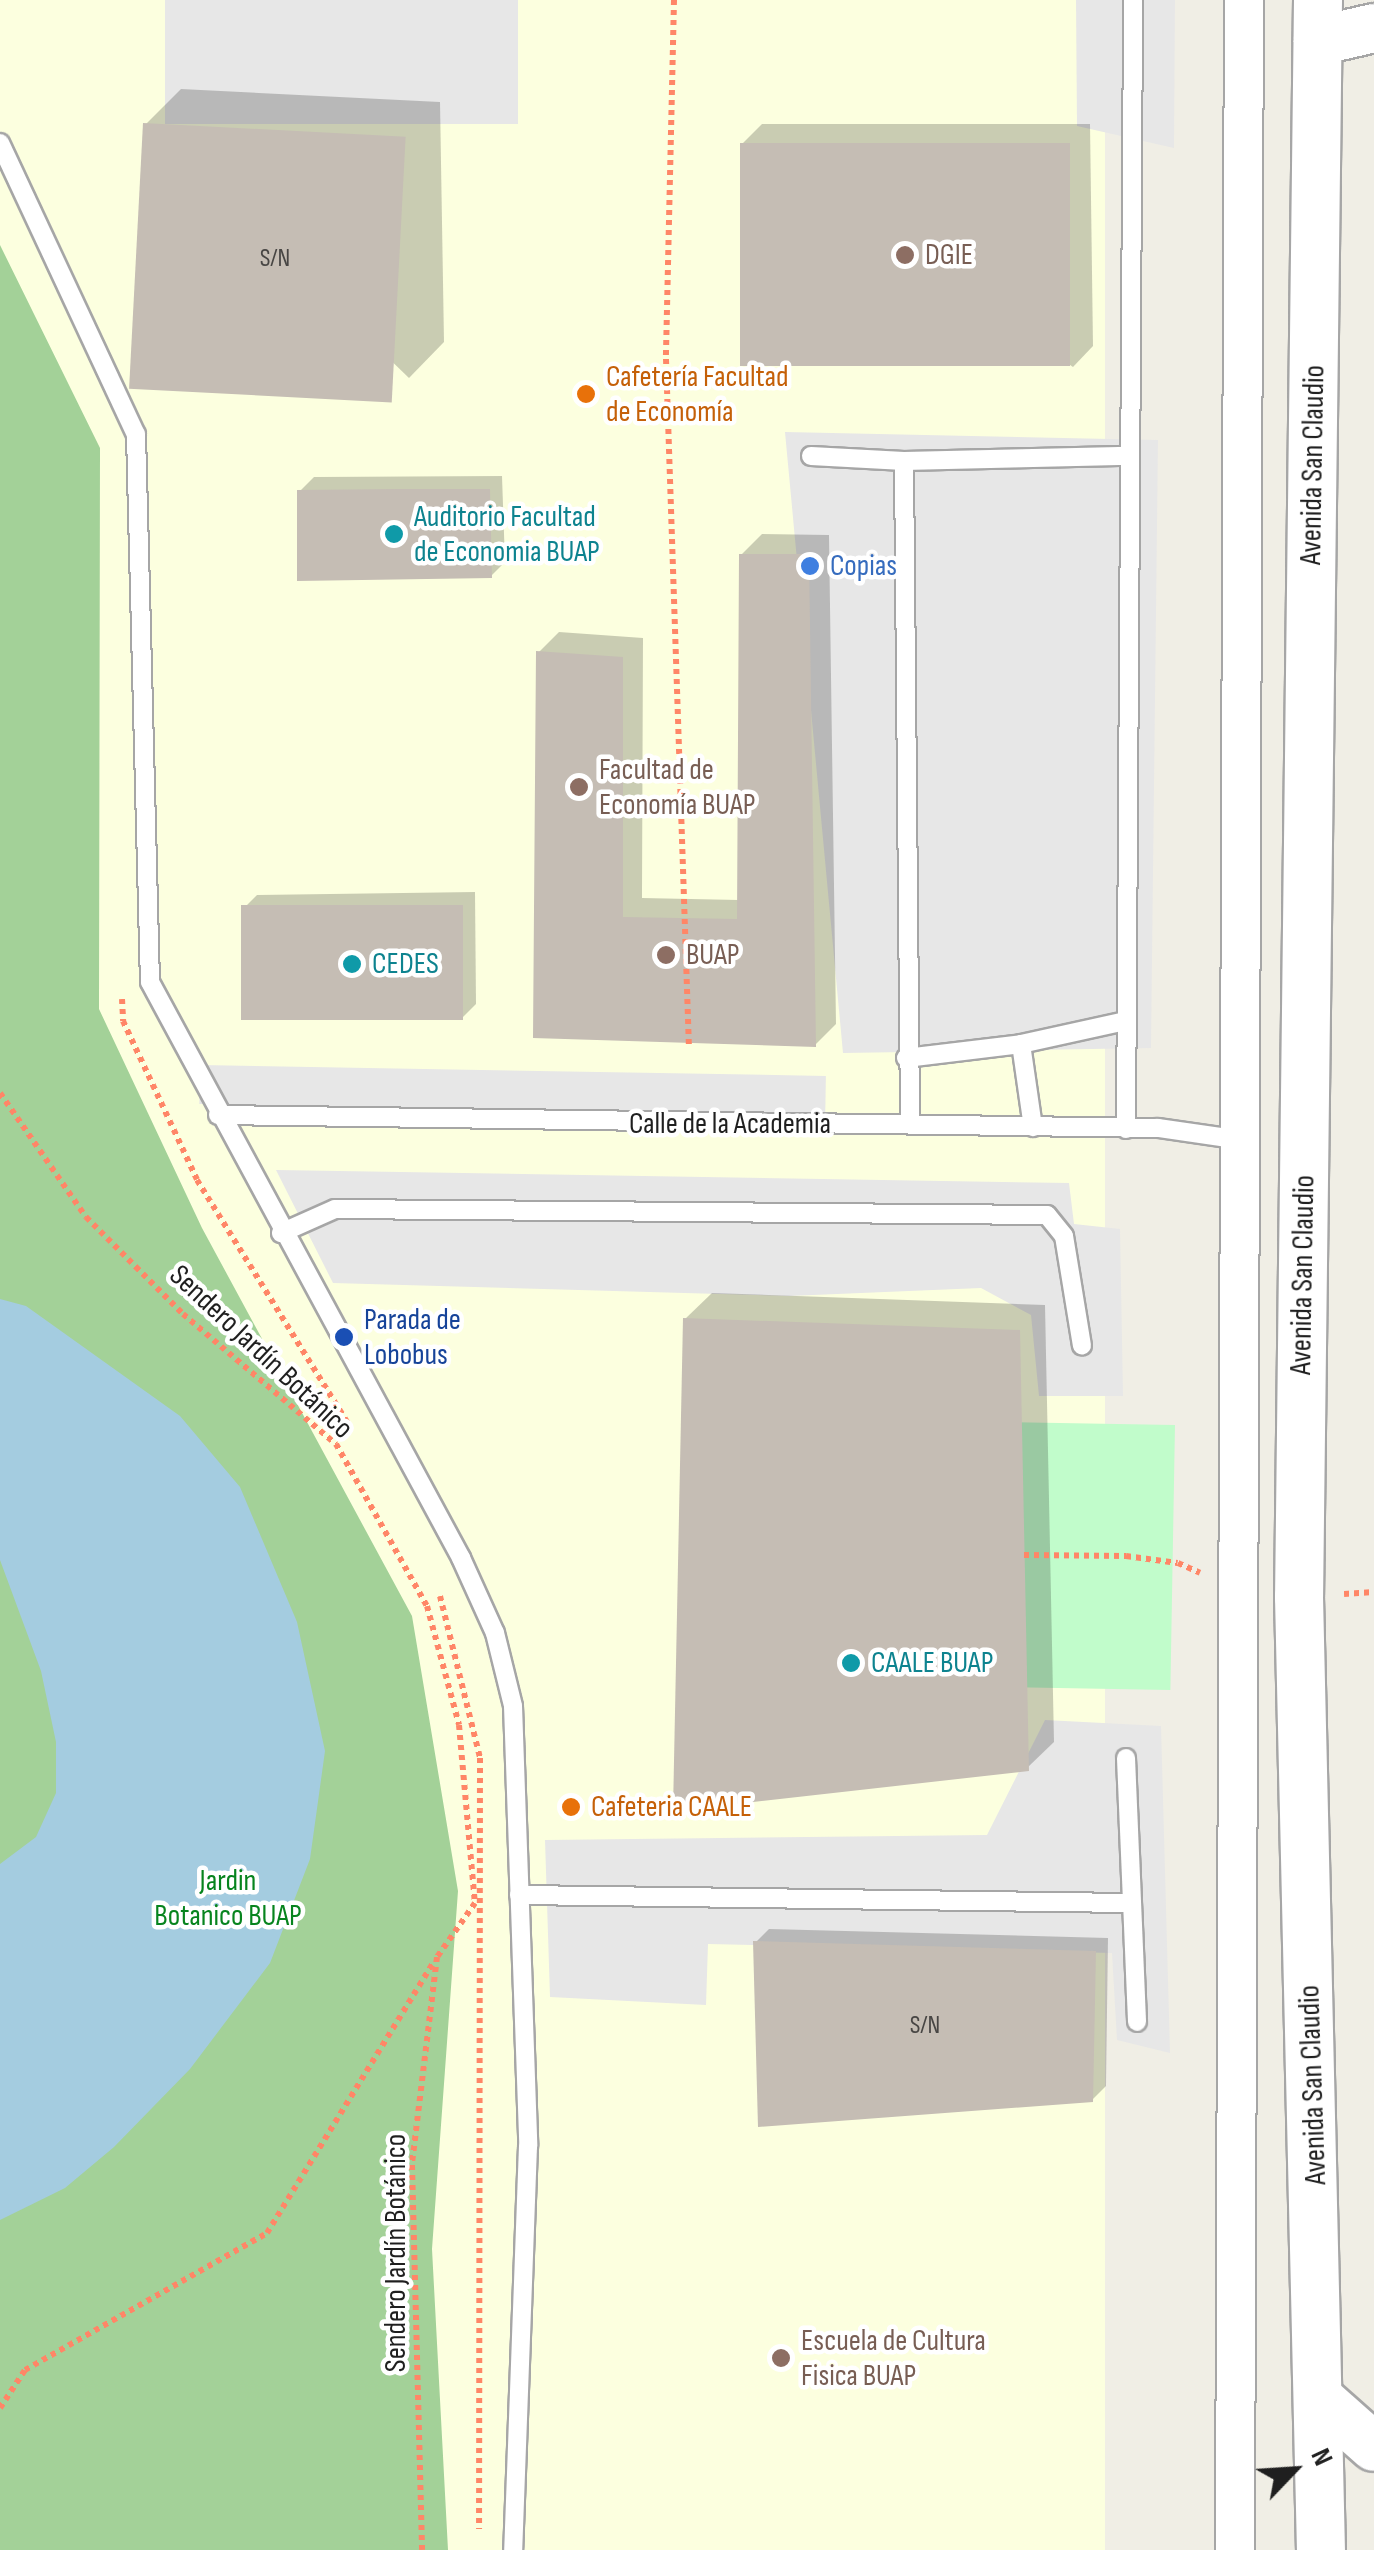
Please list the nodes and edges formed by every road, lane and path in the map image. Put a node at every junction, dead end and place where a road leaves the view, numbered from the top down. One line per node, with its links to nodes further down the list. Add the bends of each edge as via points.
1 (674, 0): 13 (path, via 666,359)
2 (1133, 0): 8 (lane)
3 (1244, 0): 20 (street)
4 (1318, 20): 5 (street); 30 (street, Avenida San Claudio, via 1299,1597)
5 (1374, 28)
6 (0, 144): 16 (lane, via 136,434 146,955 162,1010)
7 (811, 456): 9 (lane)
8 (1130, 456): 9 (lane); 11 (lane)
9 (904, 461): 14 (lane)
10 (122, 981): 23 (path, via 123,1021 197,1180)
11 (1126, 1021): 12 (lane); 19 (lane)
12 (1021, 1044): 14 (lane); 18 (lane)
13 (688, 1048)
14 (906, 1058): 17 (lane)
15 (0, 1093): 28 (path, Sendero Jardín Botánico, via 86,1217 183,1314 336,1444 427,1606 459,1724 475,1903)
16 (218, 1115): 17 (lane, Calle de la Academia); 21 (lane)
17 (910, 1124): 18 (lane, Calle de la Academia)
18 (1033, 1127): 19 (lane, Calle de la Academia)
19 (1126, 1130): 20 (lane, Calle de la Academia)
20 (1241, 1140): 36 (street)
21 (282, 1233): 22 (lane, via 336,1209 1047,1215 1064,1236); 26 (lane, via 462,1558 495,1634 513,1706)
22 (1082, 1346)
23 (359, 1442)
24 (436, 1578): 34 (path, via 480,1758)
25 (1126, 1758): 27 (lane)
26 (519, 1895): 27 (lane); 35 (lane, via 528,2146)
27 (1131, 1904): 29 (lane)
28 (437, 1956): 31 (path, Sendero Jardín Botánico, via 266,2233 25,2370); 33 (path, Sendero Jardín Botánico, via 412,2165)
29 (1137, 2022)
30 (1322, 2401): 32 (street); 37 (street, Avenida San Claudio)
31 (0, 2408)
32 (1374, 2447)
33 (422, 2550)
34 (479, 2550)
35 (513, 2550)
36 (1235, 2550)
37 (1321, 2550)

